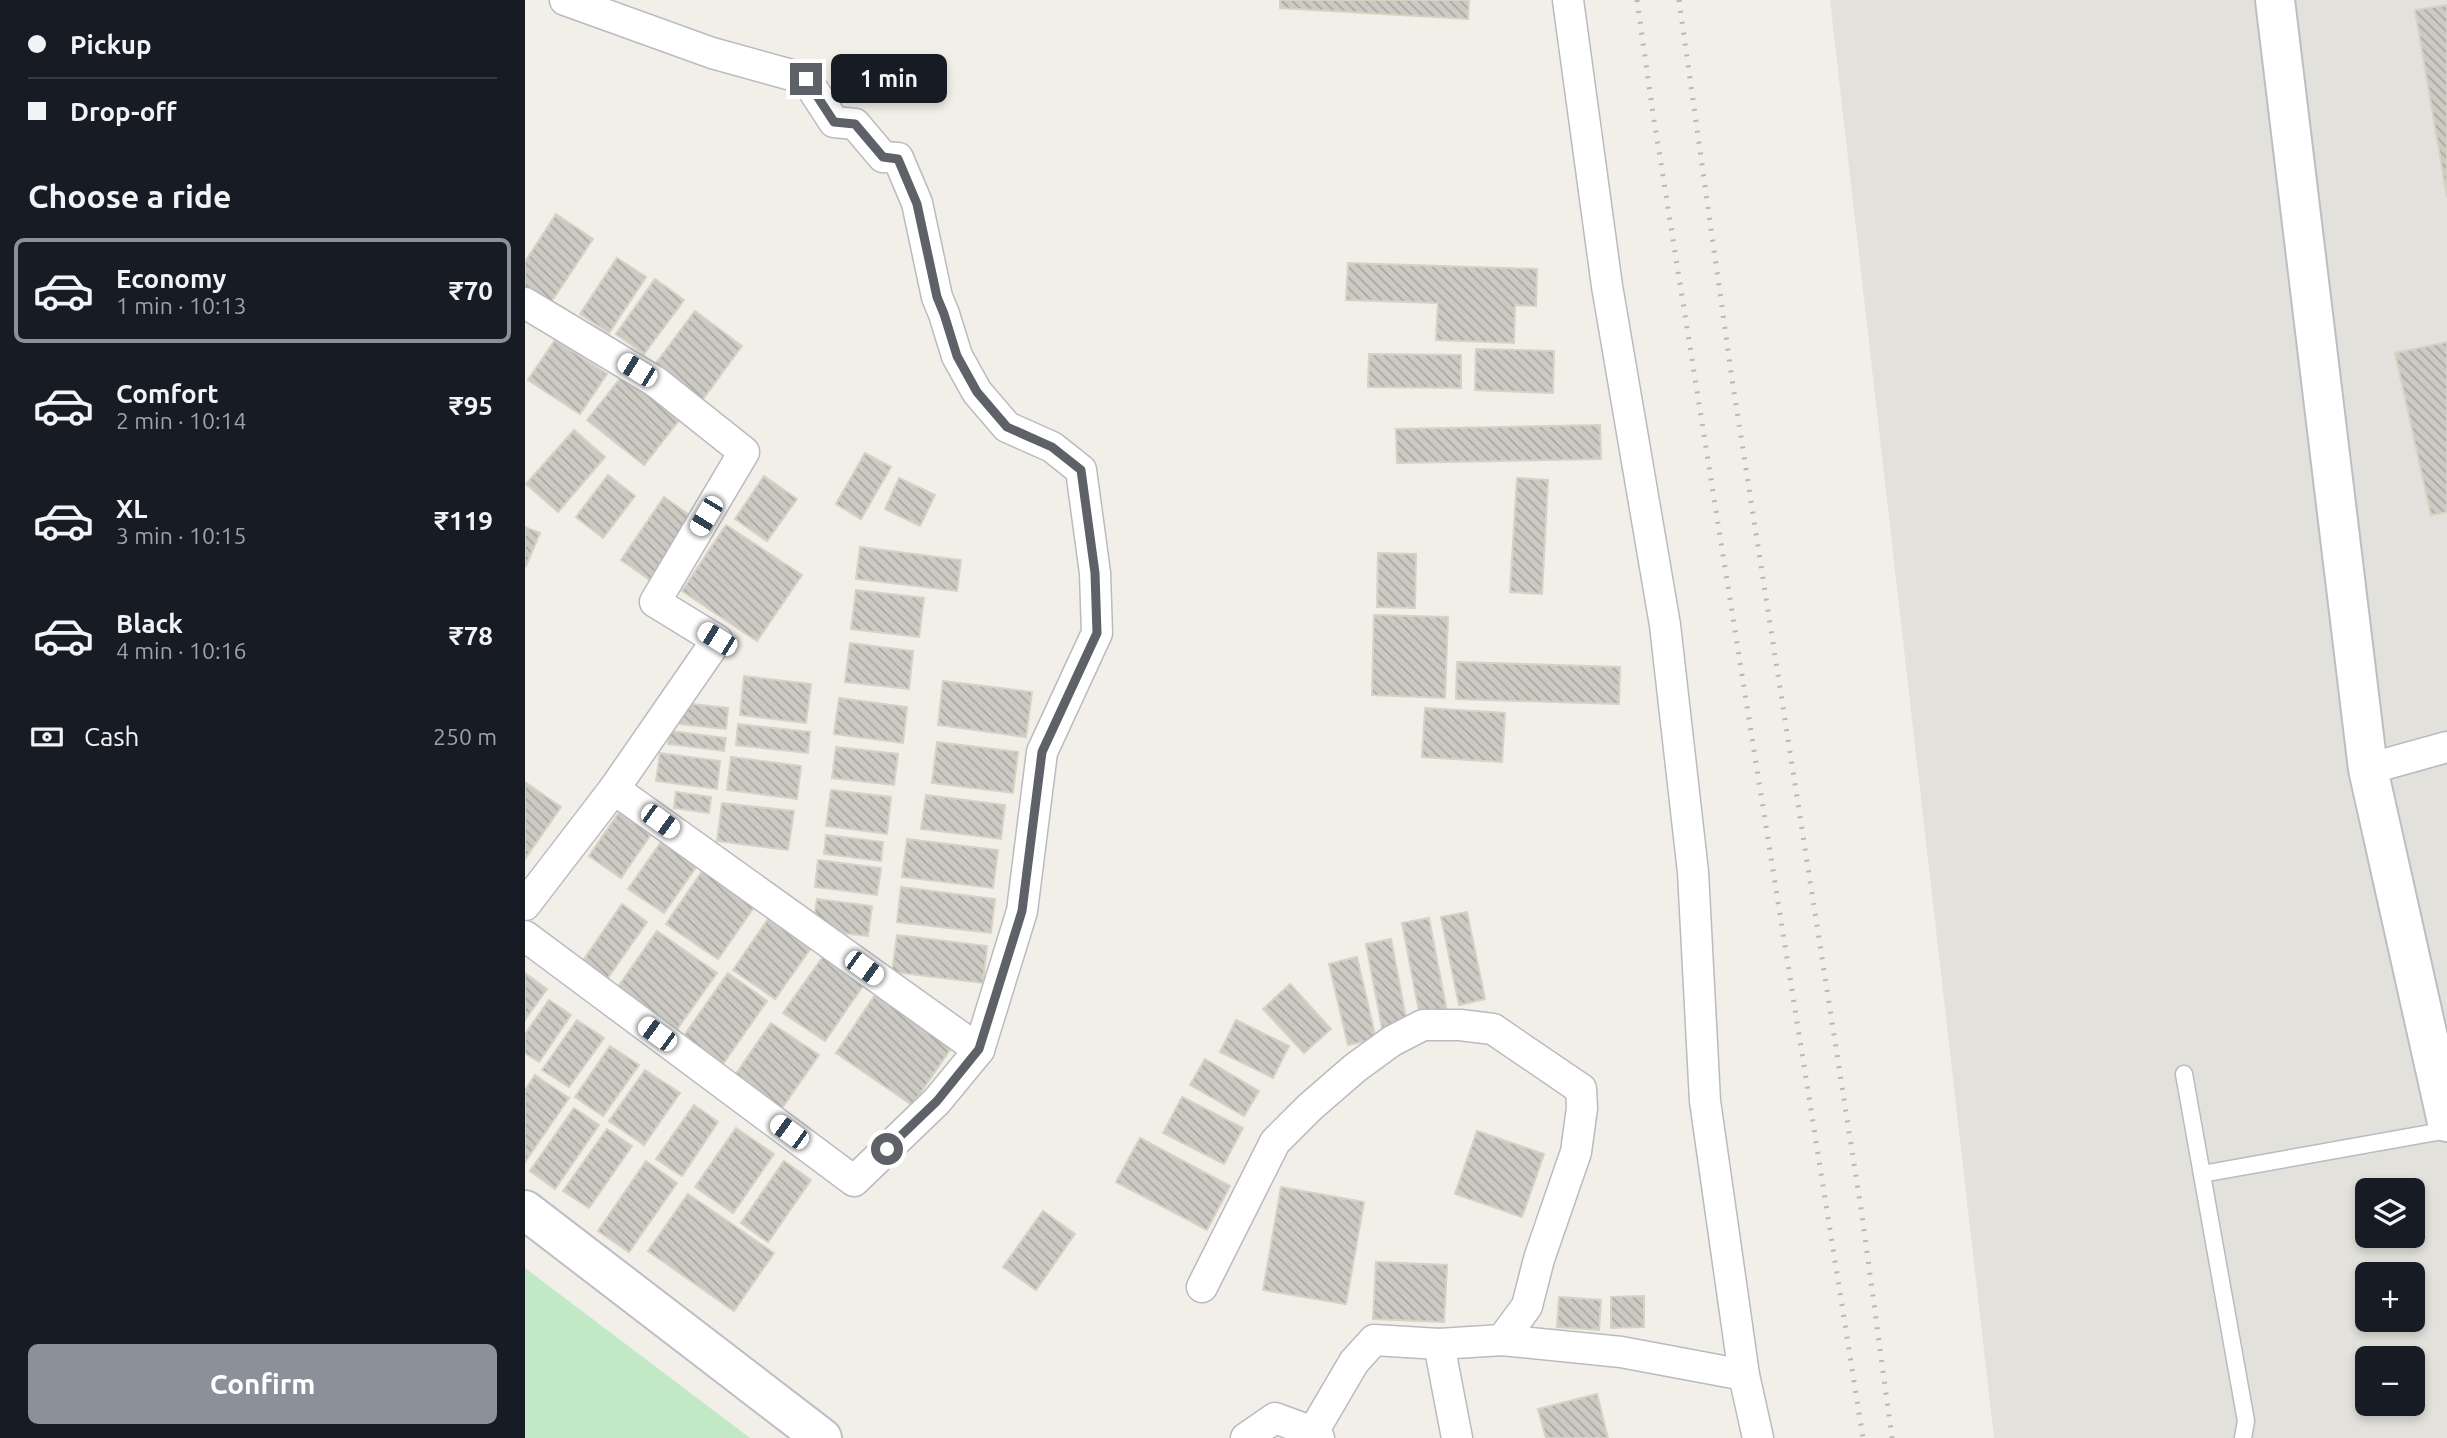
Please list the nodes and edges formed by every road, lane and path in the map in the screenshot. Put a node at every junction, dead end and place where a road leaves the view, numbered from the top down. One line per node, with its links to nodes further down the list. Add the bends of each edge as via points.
1 (565, 0): 10 (street, via 712,53 806,79 834,122 855,124 883,157 898,159 917,204 937,297 957,356 977,392 1007,427 1052,447 1081,470 1095,573 1097,633 1042,752 1022,911)
2 (1568, 0): 19 (street, via 1607,286 1665,625 1693,872 1705,1101)
3 (2275, 0): 6 (street)
4 (525, 303): 7 (street, via 656,382 744,452 655,601 717,639)
5 (2447, 747): 6 (street)
6 (2368, 769): 12 (street)
7 (614, 789): 8 (street); 10 (street)
8 (525, 905)
9 (525, 936): 10 (street, via 854,1181 937,1101)
10 (979, 1049)
11 (2184, 1074): 14 (lane)
12 (2447, 1122)
13 (2447, 1130): 14 (lane)
14 (2202, 1174): 25 (lane, via 2246,1421)
15 (525, 1210): 21 (street)
16 (1202, 1287): 17 (street, via 1275,1142 1310,1107 1392,1041 1423,1025 1493,1029 1581,1088 1583,1108 1576,1152 1527,1306)
17 (1502, 1340): 18 (street); 19 (street, via 1621,1352)
18 (1439, 1344): 20 (street, via 1374,1340 1354,1362); 23 (street)
19 (1744, 1376): 24 (street)
20 (1314, 1436): 22 (street, via 1276,1418)
21 (822, 1438)
22 (1245, 1438)
23 (1457, 1438)
24 (1758, 1438)
25 (2243, 1438)

